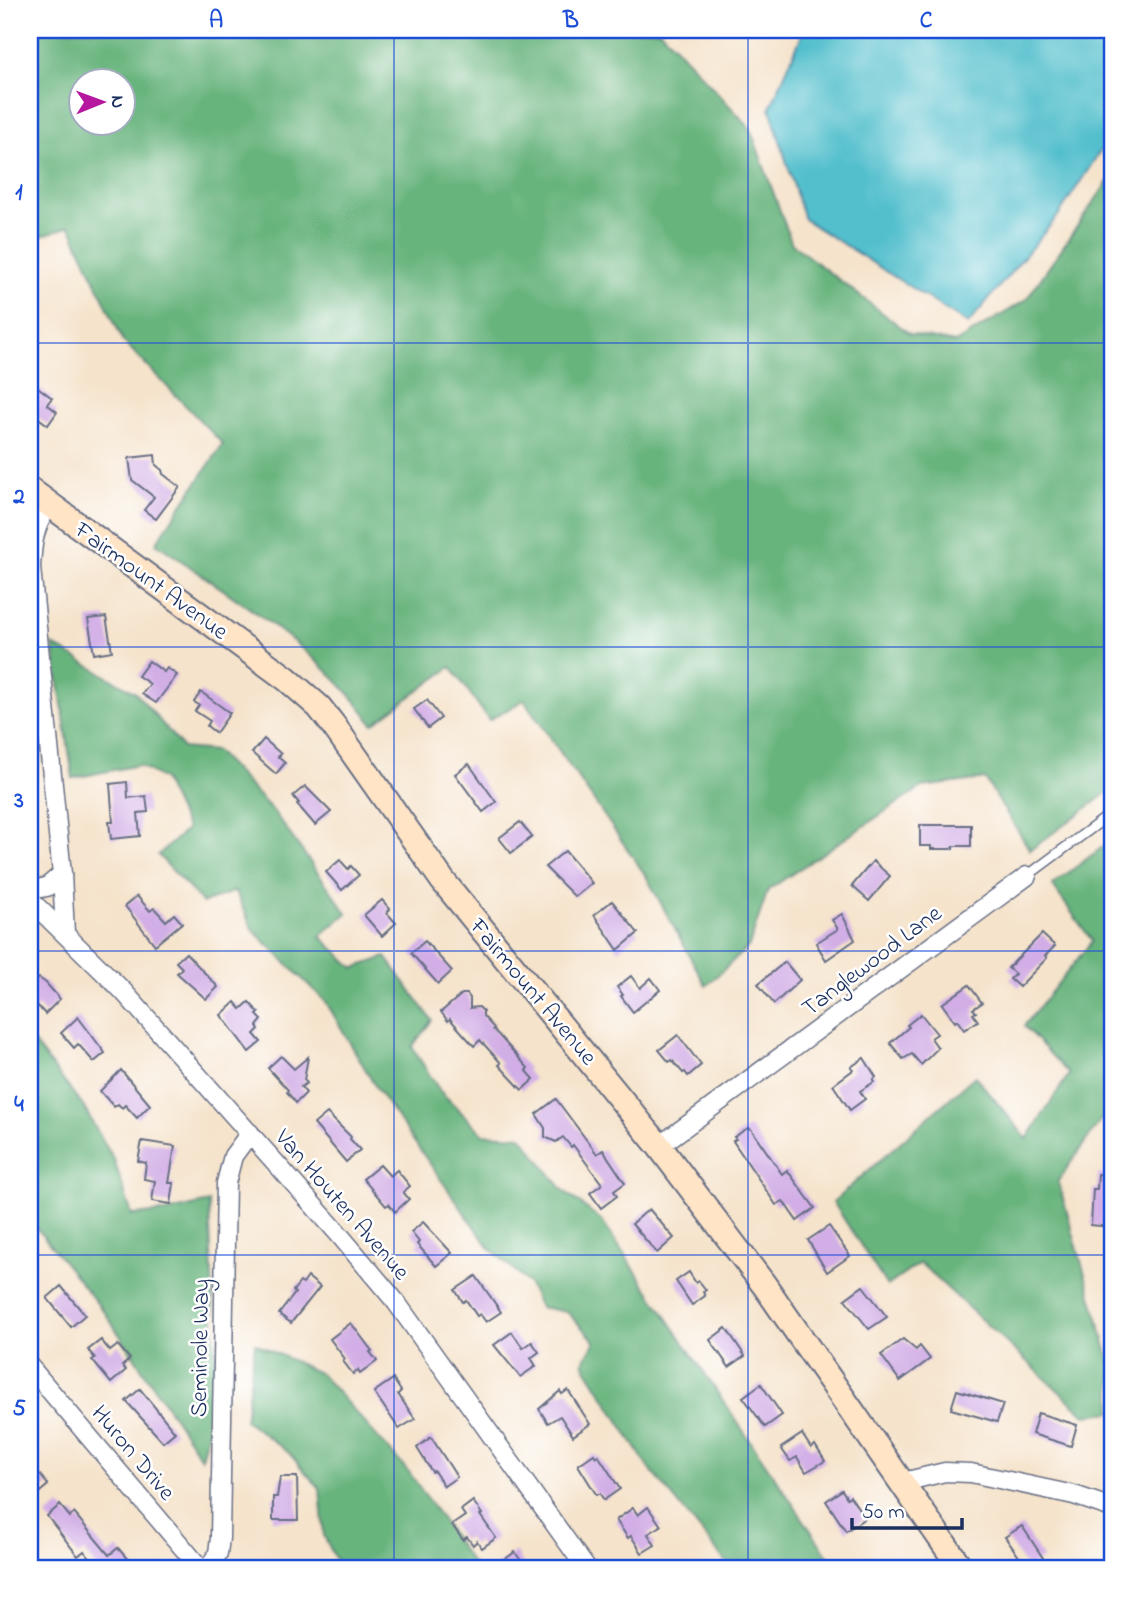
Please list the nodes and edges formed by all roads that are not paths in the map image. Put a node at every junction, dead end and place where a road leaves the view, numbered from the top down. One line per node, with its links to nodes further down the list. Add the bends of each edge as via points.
1 (39, 498): 3 (street, via 41,516 31,568); 9 (main road, Fairmount Avenue, via 259,657 319,707 443,881)
2 (1112, 813): 4 (lane, Tanglewood Lane)
3 (62, 874): 5 (street, via 47,887); 7 (street)
4 (1027, 876): 9 (street, Tanglewood Lane)
5 (30, 890)
6 (30, 900): 7 (street, Van Houten Avenue)
7 (65, 933): 8 (street, Van Houten Avenue)
8 (250, 1133): 14 (street, Seminole Way, via 233,1156 226,1183 220,1538); 15 (street, Van Houten Avenue, via 396,1302)
9 (659, 1146): 11 (main road, Fairmount Avenue, via 765,1286)
10 (30, 1367): 13 (street, Huron Drive)
11 (903, 1482): 12 (street, via 945,1472 971,1473 1074,1494); 16 (main road, Fairmount Avenue)
12 (1112, 1508)
13 (200, 1568)
14 (209, 1568)
15 (586, 1568)
16 (961, 1568)

